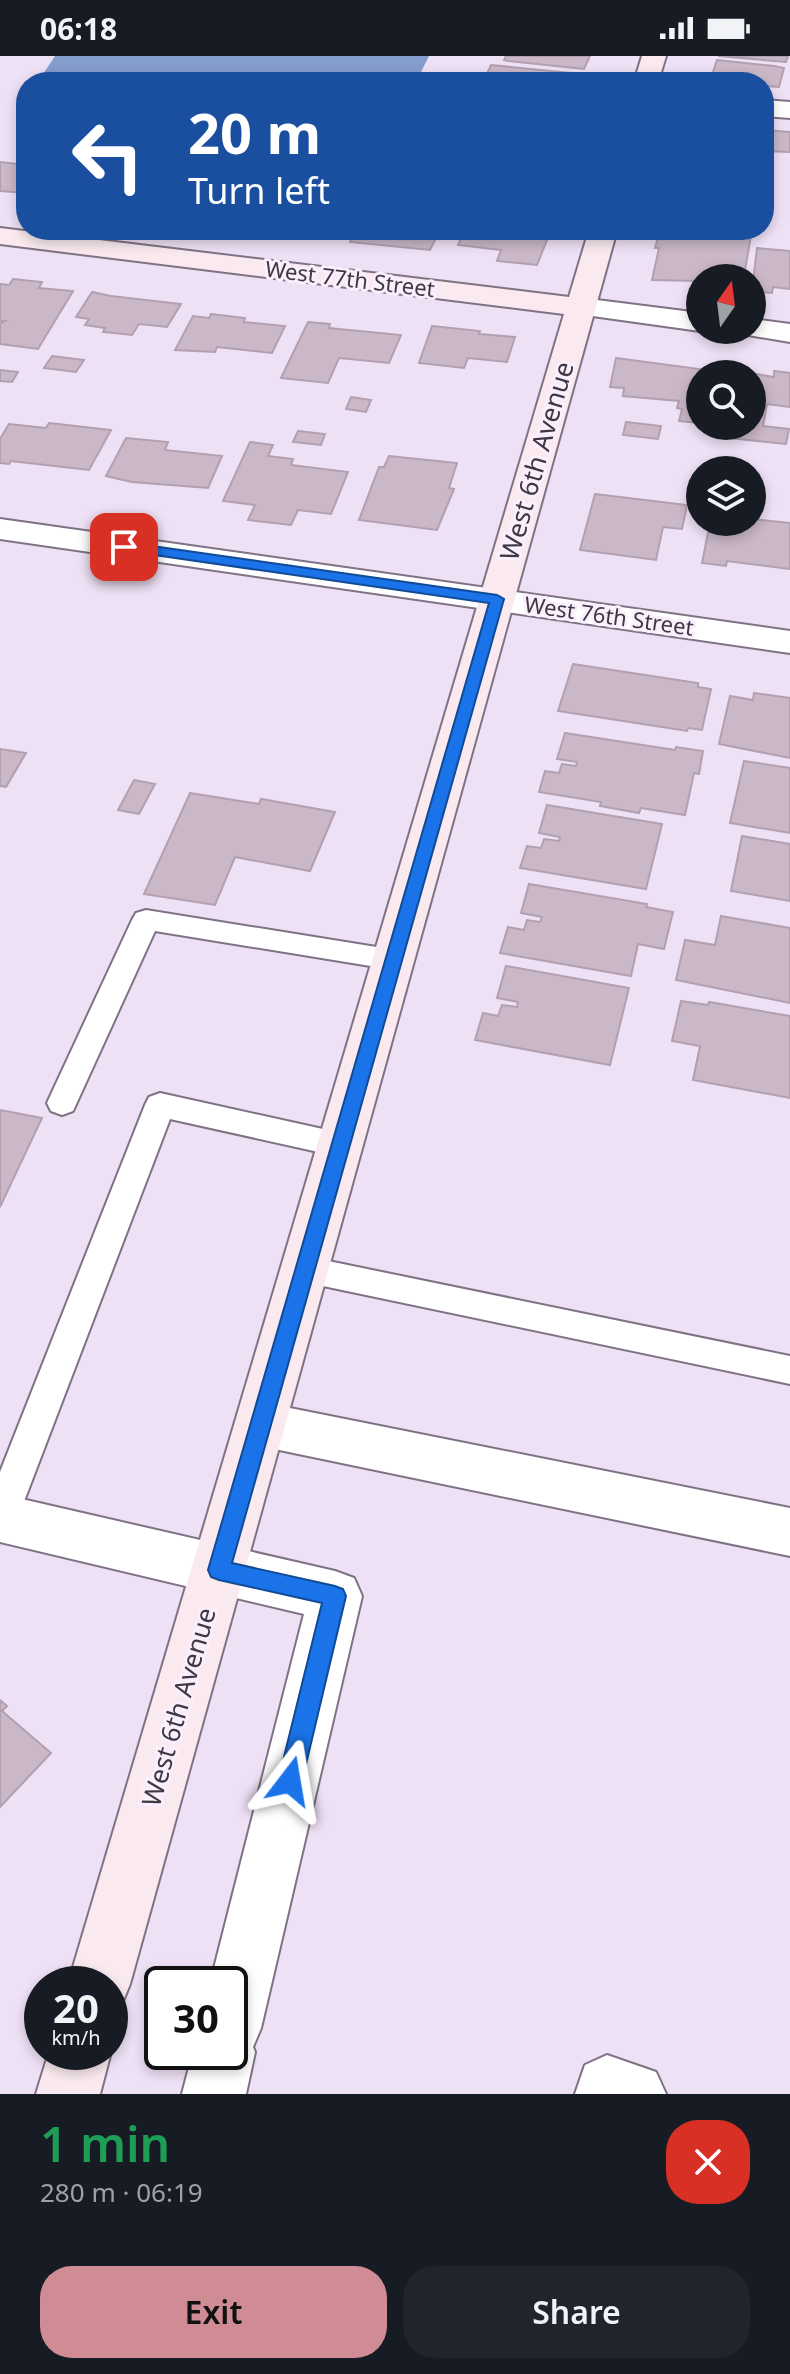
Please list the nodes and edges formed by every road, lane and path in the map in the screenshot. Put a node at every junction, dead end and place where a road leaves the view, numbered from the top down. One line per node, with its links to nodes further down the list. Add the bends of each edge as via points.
1 (33, 240): 3 (street, West 77th Street)
2 (600, 240): 3 (street, West 6th Avenue)
3 (581, 307): 4 (street, West 77th Street); 8 (street, West 6th Avenue)
4 (686, 320)
5 (766, 330): 6 (street)
6 (790, 333)
7 (0, 529): 8 (street, West 76th Street)
8 (497, 599): 9 (street, West 76th Street); 10 (street, West 6th Avenue)
9 (790, 642)
10 (395, 960): 11 (lane, via 146,920); 12 (street, West 6th Avenue)
11 (62, 1103)
12 (341, 1145): 13 (street, West 6th Avenue); 16 (lane, via 160,1105)
13 (304, 1269): 14 (lane); 15 (street, West 6th Avenue)
14 (790, 1370)
15 (260, 1424): 17 (street); 18 (street, West 6th Avenue)
16 (0, 1518): 18 (street)
17 (790, 1532)
18 (219, 1570): 19 (street, West 6th Avenue); 20 (street, via 335,1596)
19 (104, 1966)
20 (245, 1966)
21 (75, 2070): 23 (street)
22 (220, 2070): 24 (street)
23 (68, 2094)
24 (214, 2094)
25 (607, 2094): 26 (street, via 607,2087)
26 (634, 2094)

